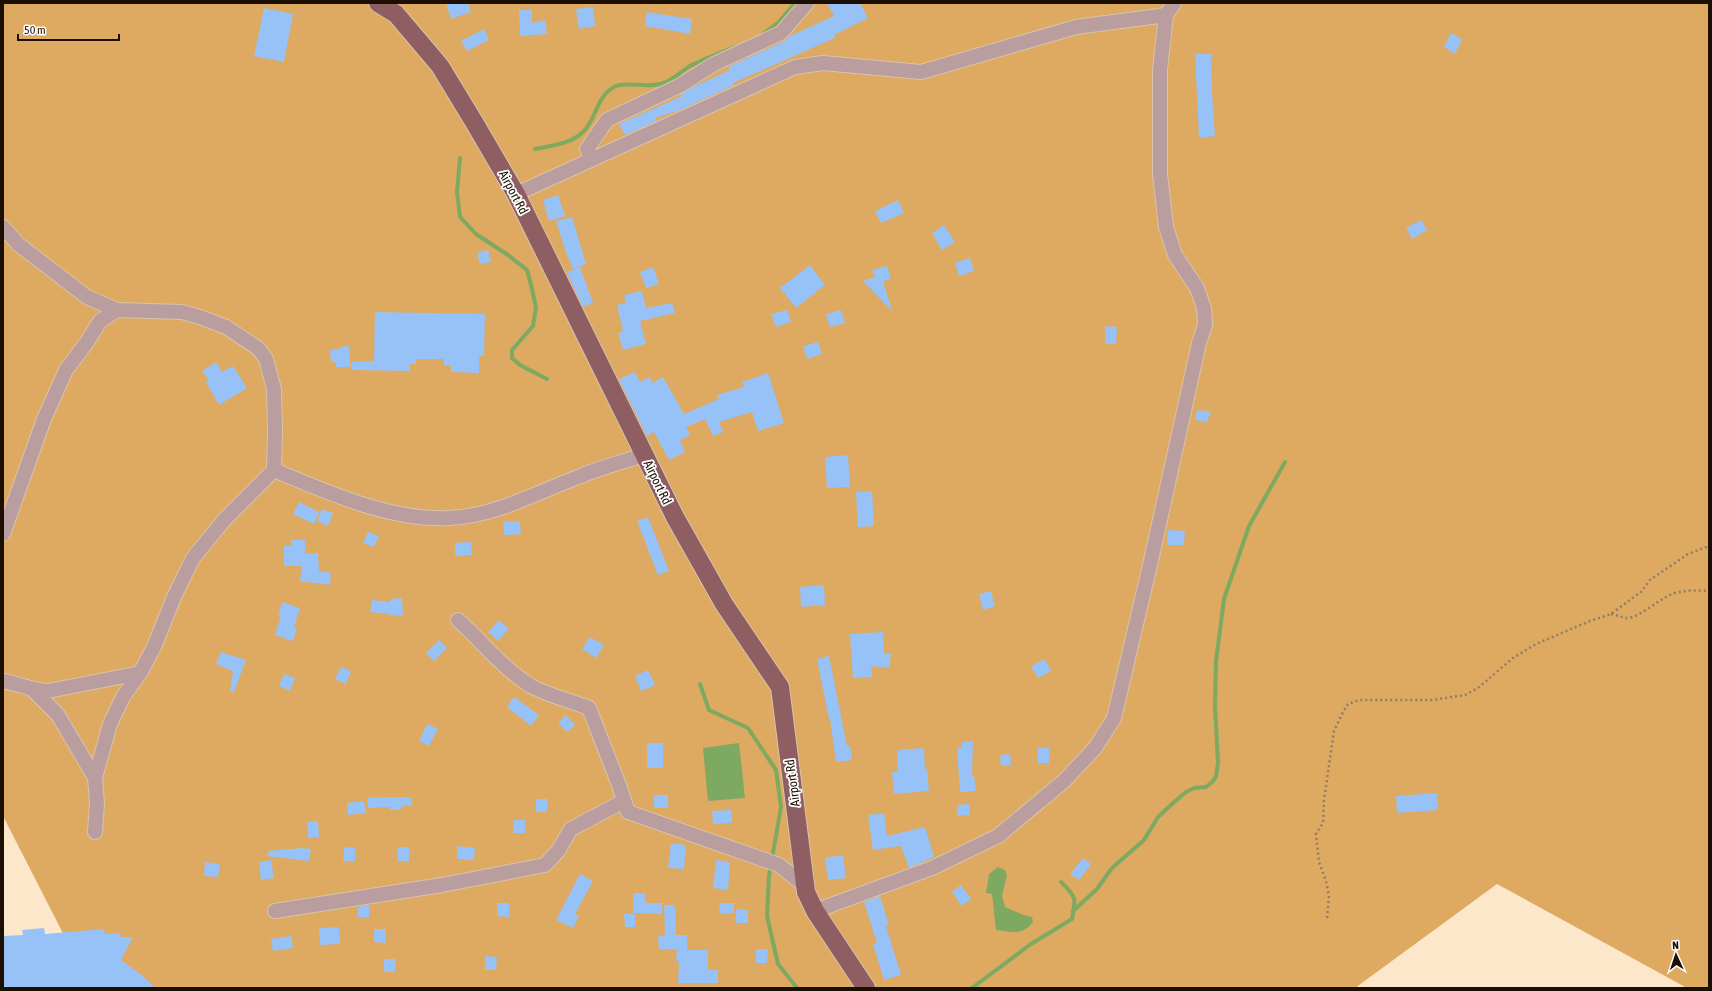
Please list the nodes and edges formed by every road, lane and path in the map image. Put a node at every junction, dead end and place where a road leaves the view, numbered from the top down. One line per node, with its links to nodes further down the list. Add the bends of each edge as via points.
1 (378, 3): 6 (main road, Airport Rd, via 396,14 440,66)
2 (807, 3): 5 (street, via 781,32 714,64 679,86 607,120 587,149)
3 (1174, 3): 4 (street)
4 (1166, 15): 5 (street, via 1076,27 922,72 823,63 795,67); 24 (street, via 1160,70 1160,174 1166,228 1175,254 1197,288 1204,308 1205,325 1114,718 1095,748 1064,781 998,836 932,868)
5 (592, 160): 6 (street)
6 (516, 194): 9 (main road, Airport Rd)
7 (3, 227): 8 (street, via 18,244 87,297)
8 (117, 310): 10 (street, via 182,312 226,327 259,349 266,359 274,389); 11 (street, via 100,321 66,370 44,419)
9 (644, 455): 10 (street, via 581,475 496,510 448,518 417,517 373,507); 22 (main road, Airport Rd, via 675,517 724,604 780,686)
10 (274, 470): 16 (street, via 225,519 193,558)
11 (3, 534)
12 (1709, 546): 14 (path, via 1688,554 1650,580 1642,592)
13 (1709, 591): 14 (path, via 1673,594 1637,616 1627,618)
14 (1611, 614): 25 (path, via 1536,644 1513,658 1465,696 1432,700 1359,700 1348,704 1334,730 1323,823 1316,834 1319,862 1329,896)
15 (458, 620): 20 (street, via 511,671 532,686 589,708)
16 (140, 673): 18 (street, via 48,691); 19 (street, via 123,697 110,724)
17 (3, 681): 18 (street)
18 (33, 690): 19 (street, via 58,715)
19 (95, 778): 21 (street)
20 (624, 801): 22 (street, via 628,812 779,865); 23 (street, via 571,828 558,851 545,865 442,885)
21 (95, 832)
22 (804, 886): 24 (main road, Airport Rd)
23 (275, 911)
24 (815, 911): 26 (main road, Airport Rd)
25 (1327, 918)
26 (866, 988)

